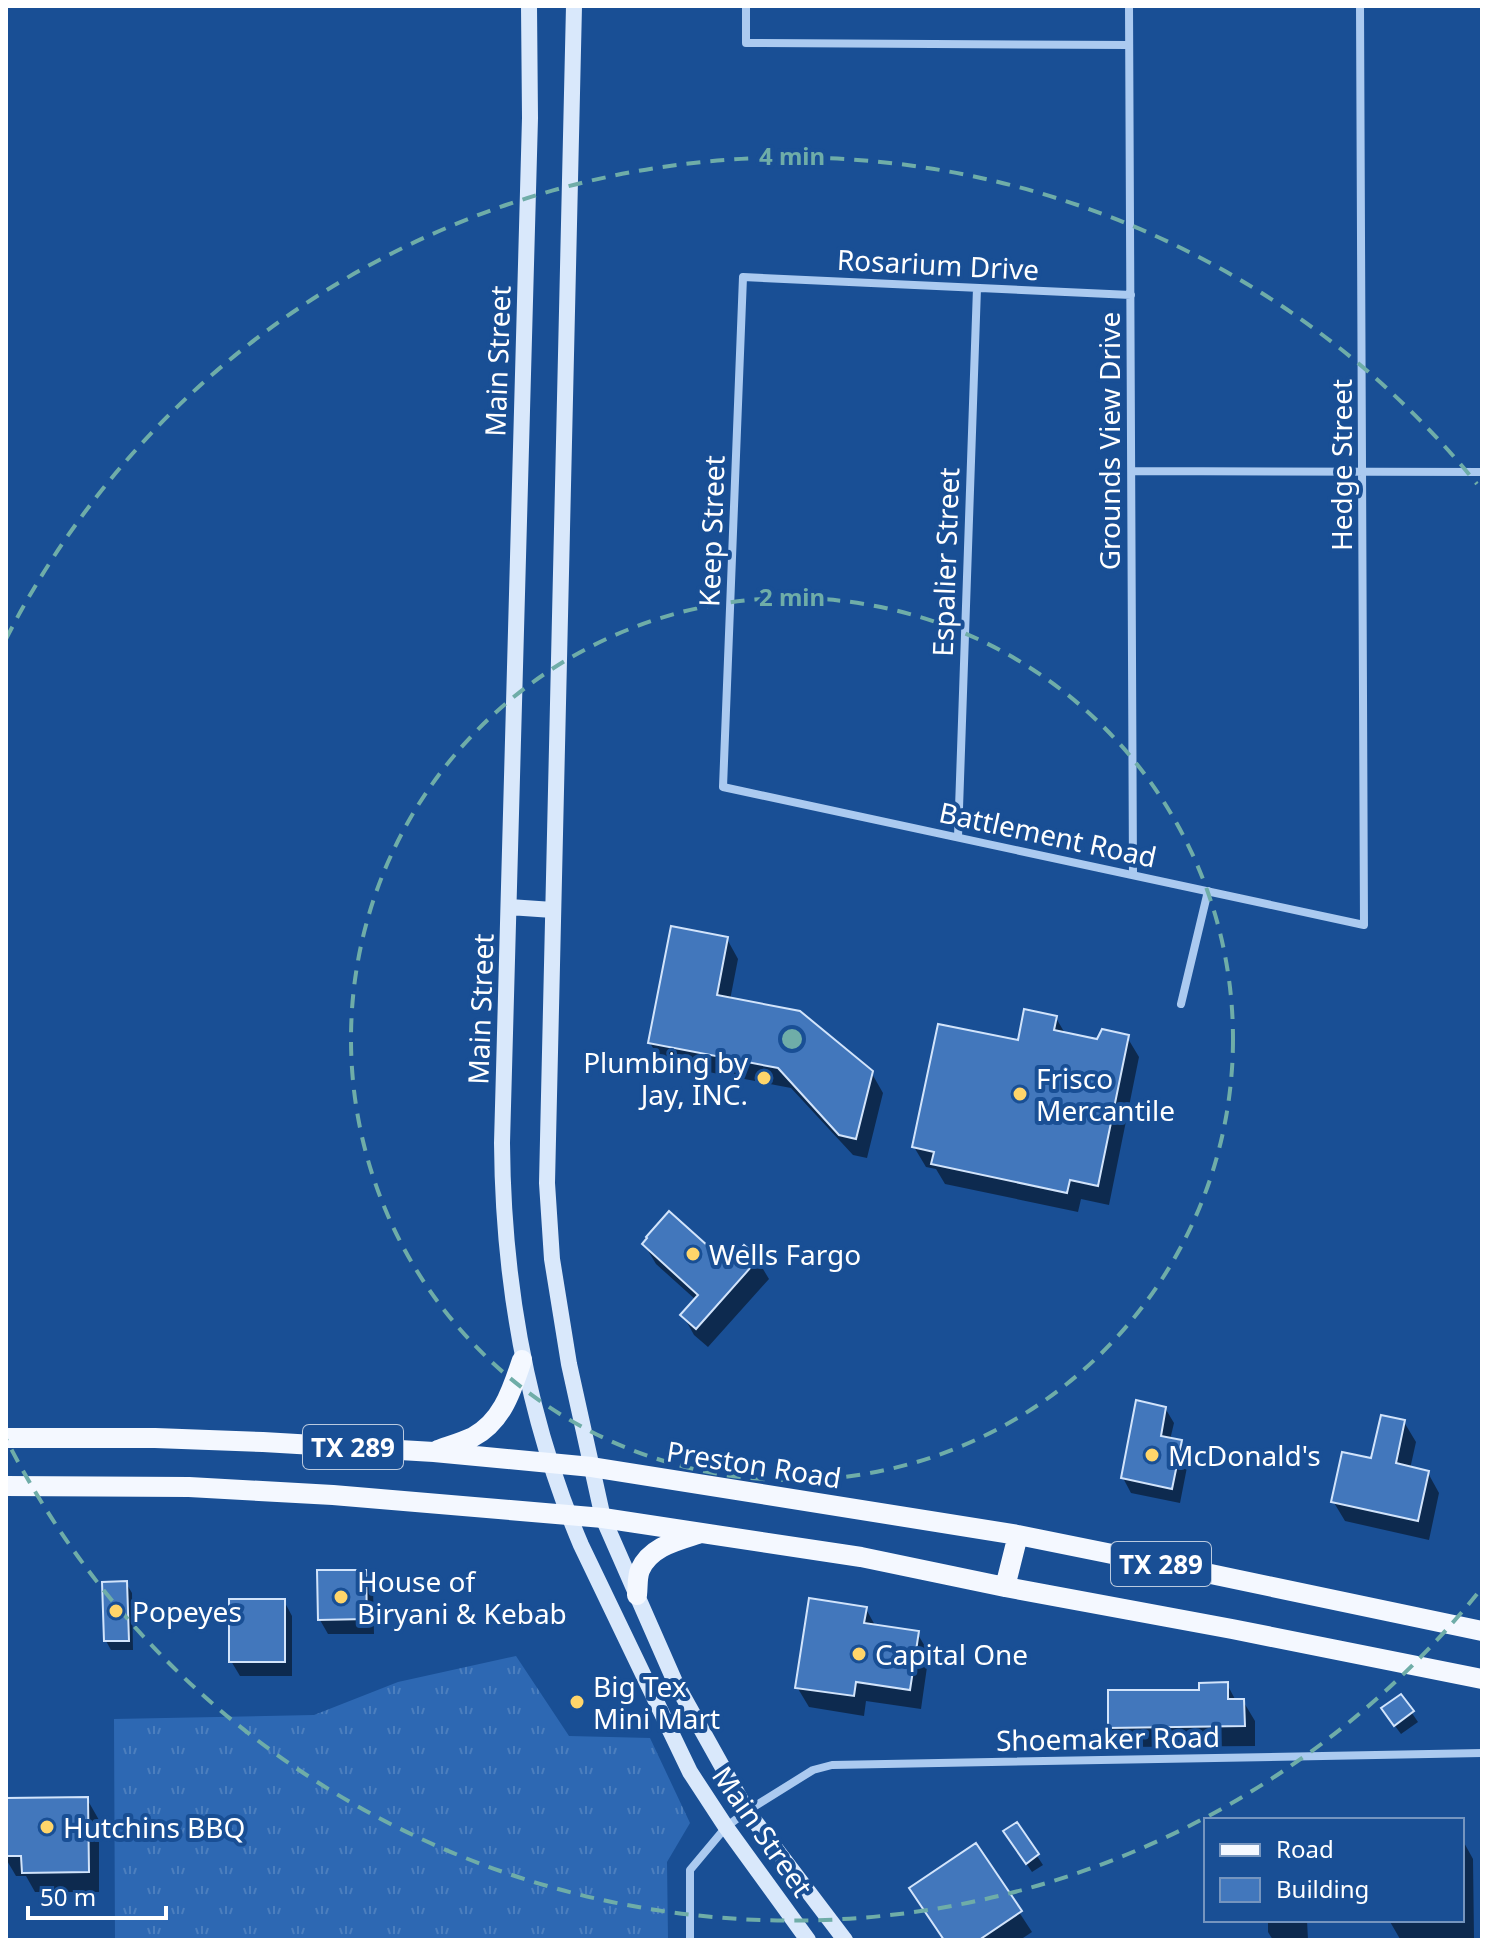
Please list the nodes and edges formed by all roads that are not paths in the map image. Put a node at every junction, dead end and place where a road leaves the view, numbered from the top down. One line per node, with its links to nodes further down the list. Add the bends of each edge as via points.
1 (529, 6): 17 (main road, Main Street)
2 (574, 6): 18 (main road, Main Street)
3 (746, 6): 6 (street, via 746,43)
4 (1129, 6): 6 (street, Grounds View Drive)
5 (1360, 6): 11 (street, Hedge Street)
6 (1129, 45): 9 (street, Grounds View Drive)
7 (743, 277): 8 (street, Rosarium Drive); 13 (street, Keep Street)
8 (977, 288): 9 (street, Rosarium Drive); 14 (street, Espalier Street)
9 (1131, 295): 10 (street, Grounds View Drive)
10 (1132, 471): 11 (street); 15 (street, Grounds View Drive)
11 (1363, 472): 12 (street); 19 (street, Hedge Street)
12 (1482, 472)
13 (723, 787): 14 (street, Battlement Road)
14 (958, 837): 15 (street, Battlement Road)
15 (1133, 875): 16 (street, Battlement Road)
16 (1208, 891): 19 (street, Battlement Road); 20 (street)
17 (509, 907): 18 (main road); 21 (main road, Main Street, via 503,1203)
18 (553, 910): 25 (main road, Main Street, via 547,1183 552,1259)
19 (1364, 925)
20 (1181, 1004)
21 (522, 1360): 23 (main road, via 508,1399 492,1422 473,1437); 24 (main road, Main Street)
22 (6, 1438): 23 (main road, Preston Road / TX 289, via 155,1438)
23 (434, 1452): 24 (main road, Preston Road / TX 289)
24 (551, 1464): 25 (main road, Preston Road / TX 289); 27 (main road, Main Street)
25 (592, 1467): 28 (main road, Main Street); 30 (main road, Preston Road / TX 289)
26 (6, 1486): 27 (main road, TX 289, via 189,1487)
27 (567, 1514): 28 (main road, TX 289); 37 (main road, Main Street, via 690,1772)
28 (603, 1518): 29 (main road, TX 289); 32 (main road, Main Street)
29 (702, 1533): 31 (main road, TX 289, via 861,1557); 32 (main road, via 661,1547 647,1560 639,1571)
30 (1018, 1535): 31 (main road); 33 (main road, Preston Road / TX 289)
31 (1005, 1587): 34 (main road, TX 289)
32 (637, 1595): 36 (main road, Main Street, via 675,1682)
33 (1482, 1631)
34 (1482, 1679)
35 (1482, 1753): 36 (street, Shoemaker Road, via 832,1765 813,1770)
36 (747, 1811): 37 (street, Shoemaker Road); 40 (main road, Main Street)
37 (726, 1827): 38 (street, Shoemaker Road, via 690,1870); 39 (main road, Main Street)
38 (690, 1940)
39 (808, 1940)
40 (845, 1940)

